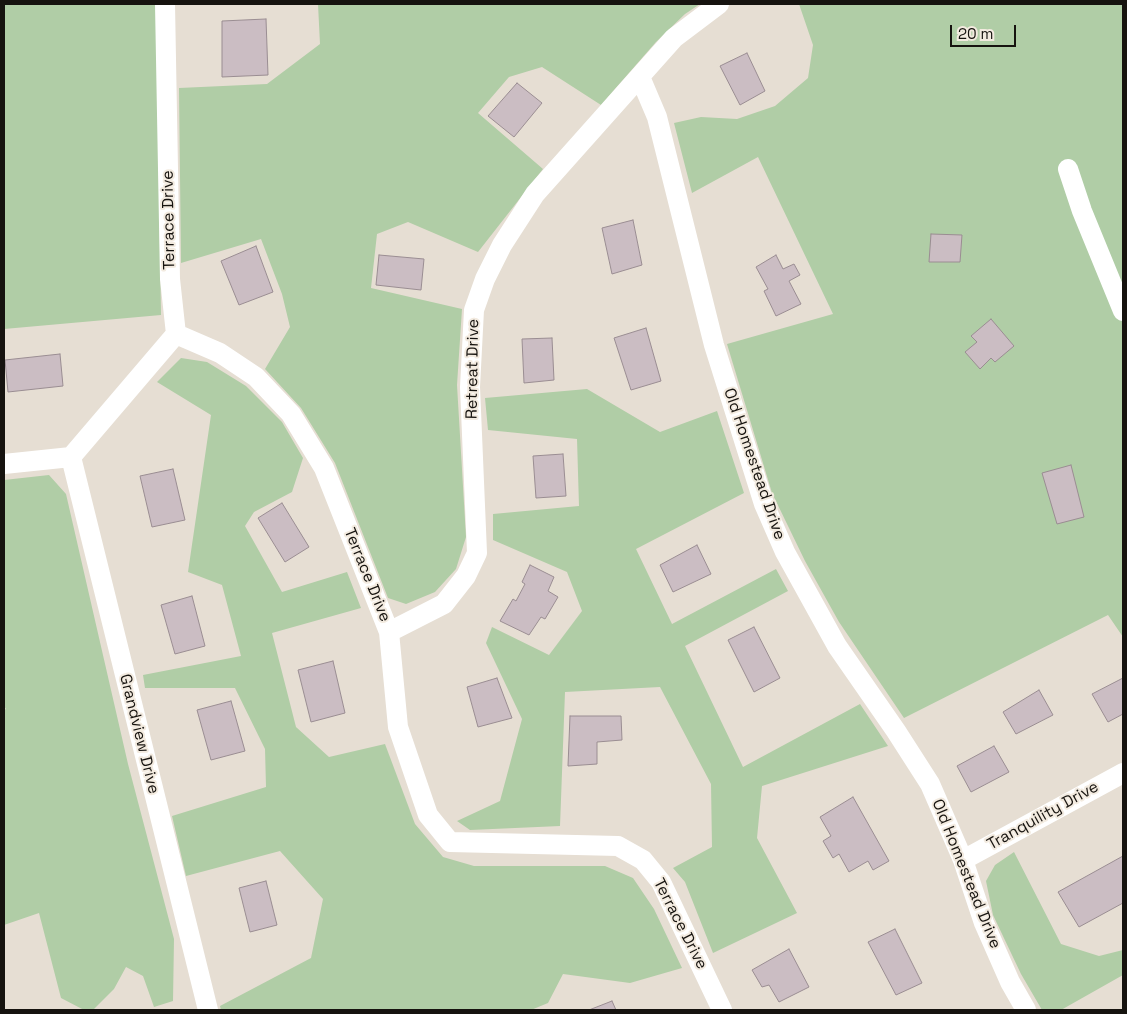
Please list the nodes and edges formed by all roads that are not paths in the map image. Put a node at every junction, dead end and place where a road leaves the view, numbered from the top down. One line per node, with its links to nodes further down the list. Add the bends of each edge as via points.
1 (165, 4): 6 (street, Terrace Drive, via 170,279)
2 (718, 4): 3 (street, Retreat Drive, via 674,38)
3 (640, 77): 9 (street, Retreat Drive, via 535,194 502,245 485,279 474,310 470,386 477,553 466,576 444,604); 11 (street, Old Homestead Drive, via 657,117 714,345 764,504 785,552 837,646 930,784)
4 (1068, 169): 5 (street)
5 (1123, 311)
6 (176, 334): 7 (street); 9 (street, Terrace Drive, via 220,353 256,377 292,414 324,468)
7 (71, 457): 8 (street); 12 (street, Grandview Drive)
8 (4, 464)
9 (390, 632): 13 (street, Terrace Drive, via 398,727 428,815 450,842 618,846 643,860 661,882)
10 (1123, 773): 11 (street, Tranquility Drive)
11 (963, 860): 14 (street, Old Homestead Drive, via 984,923)
12 (208, 1010)
13 (722, 1010)
14 (1026, 1010)

